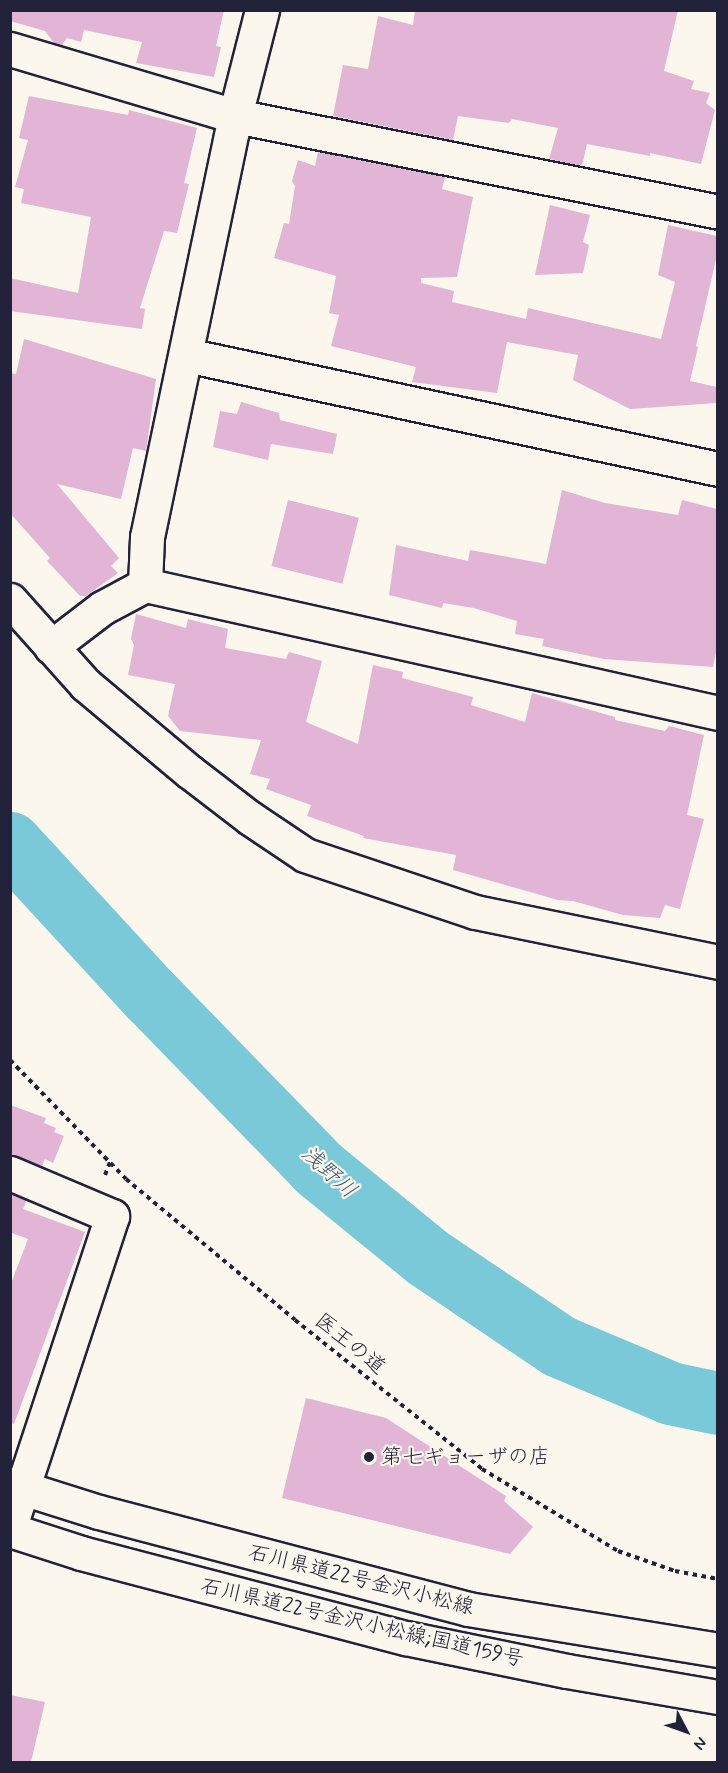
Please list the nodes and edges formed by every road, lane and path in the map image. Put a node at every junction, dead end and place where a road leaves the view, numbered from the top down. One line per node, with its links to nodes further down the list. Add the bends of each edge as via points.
1 (261, 10): 3 (street)
2 (10, 49): 3 (street)
3 (236, 116): 4 (street); 5 (street)
4 (717, 212)
5 (186, 355): 6 (street); 7 (street, via 147,537)
6 (717, 469)
7 (145, 585): 9 (street, via 102,608); 10 (street)
8 (10, 600): 9 (street)
9 (51, 647): 11 (street, via 85,684 190,772 305,855 475,912)
10 (717, 713)
11 (717, 962)
12 (10, 1060): 16 (path, 医王の道, via 126,1179 482,1469 618,1551 675,1571)
13 (10, 1173): 14 (street, via 112,1216 31,1458)
14 (17, 1487): 15 (street); 17 (street, 石川県道22号金沢小松線, via 468,1609)
15 (10, 1528): 18 (street, 石川県道22号金沢小松線;国道159号, via 81,1553 406,1638)
16 (717, 1579)
17 (717, 1650)
18 (717, 1697)

